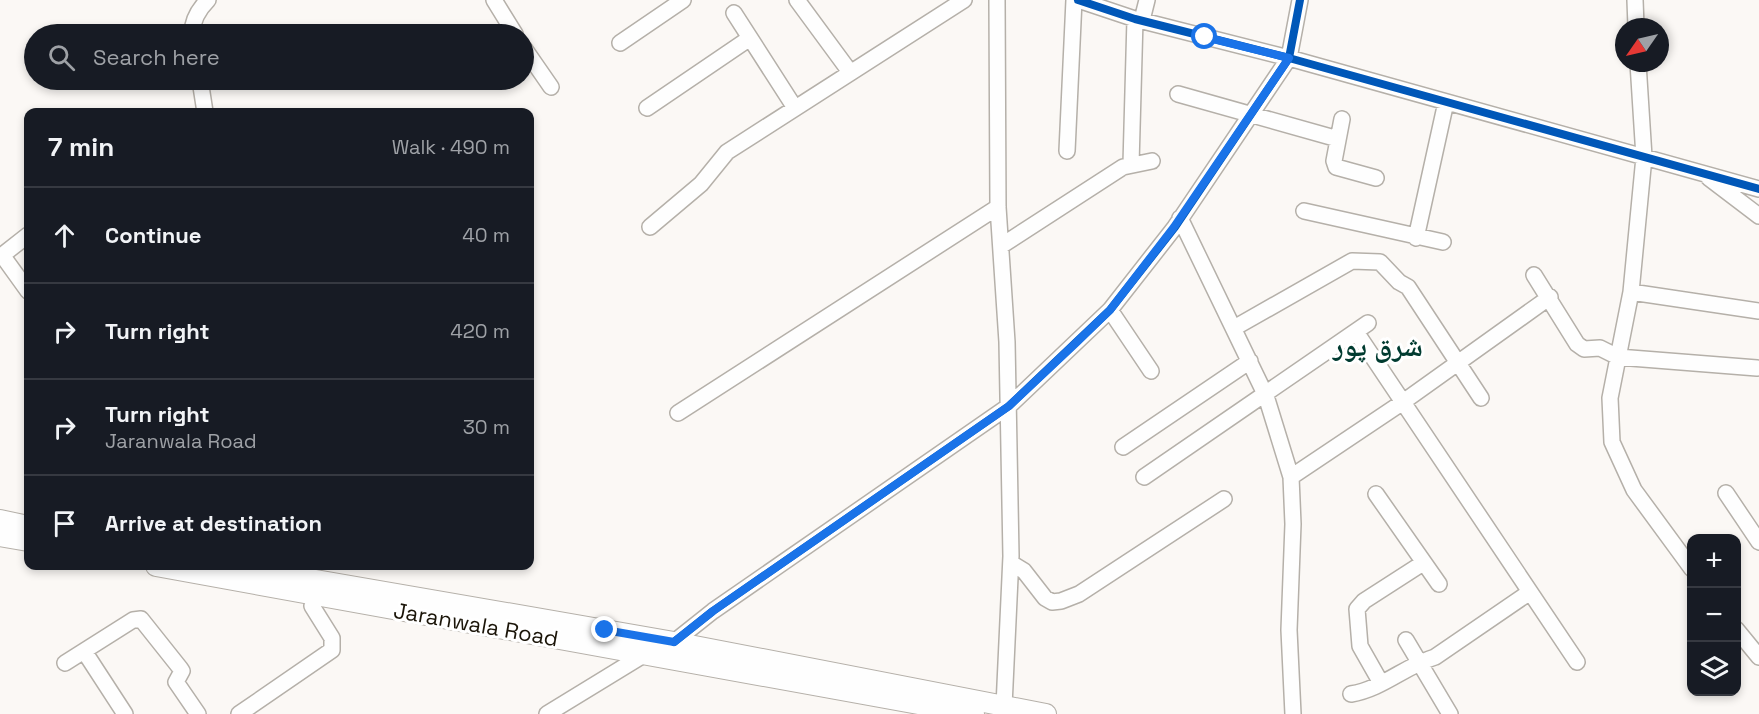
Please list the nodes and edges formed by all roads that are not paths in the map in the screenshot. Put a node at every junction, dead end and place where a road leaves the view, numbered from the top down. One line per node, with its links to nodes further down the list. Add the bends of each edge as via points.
1 (208, 0): 14 (street)
2 (494, 0): 15 (street)
3 (683, 0): 17 (street)
4 (796, 0): 20 (street)
5 (964, 0): 20 (street)
6 (997, 0): 39 (street)
7 (1076, 0): 13 (street); 32 (street)
8 (1147, 0): 13 (street)
9 (1300, 0): 18 (street)
10 (1635, 0): 12 (street)
11 (734, 13): 16 (street)
12 (1636, 18)
13 (1139, 19): 18 (street); 35 (street)
14 (194, 24)
15 (509, 24)
16 (750, 38): 27 (street); 28 (street)
17 (620, 43)
18 (1289, 58): 25 (street); 29 (street)
19 (534, 62): 22 (street)
20 (850, 72): 28 (street)
21 (1639, 72): 33 (street)
22 (551, 87)
23 (202, 90): 26 (street)
24 (1178, 94): 29 (street)
25 (1446, 102): 33 (street); 45 (street)
26 (204, 108)
27 (647, 108)
28 (795, 108): 43 (street, via 727,152 701,184)
29 (1252, 115): 31 (street); 42 (street)
30 (1342, 118): 31 (street)
31 (1338, 139): 37 (street, via 1336,167)
32 (1067, 152)
33 (1644, 157): 36 (street); 51 (street)
34 (1152, 161): 35 (street)
35 (1131, 164): 47 (street)
36 (1703, 173): 38 (street); 41 (street)
37 (1376, 178)
38 (1759, 189)
39 (998, 207): 47 (street); 65 (street)
40 (1304, 211): 45 (street)
41 (1759, 216)
42 (1180, 218): 53 (street); 55 (street)
43 (650, 227)
44 (24, 238): 48 (street)
45 (1416, 238): 46 (street)
46 (1443, 242)
47 (1001, 246): 64 (street)
48 (1, 256): 50 (street)
49 (1534, 275): 52 (street)
50 (24, 286)
51 (1631, 292): 54 (street); 56 (street)
52 (1550, 297): 56 (street, via 1580,347 1600,348); 58 (street)
53 (1110, 310): 60 (street); 64 (street)
54 (1759, 311)
55 (1234, 328): 57 (street); 58 (street, via 1347,262 1380,262 1408,287)
56 (1618, 357): 59 (street); 77 (street, via 1610,398 1612,442 1634,490)
57 (1250, 361): 61 (street); 66 (street)
58 (1458, 363): 62 (street); 63 (street)
59 (1757, 368)
60 (1151, 371)
61 (1266, 396): 63 (street, via 1362,327); 67 (street); 68 (street)
62 (1481, 398)
63 (1403, 402): 68 (street); 83 (street)
64 (1009, 406): 78 (street); 87 (street)
65 (678, 413)
66 (1123, 447)
67 (1144, 477)
68 (1291, 477): 103 (street, via 1289,630)
69 (1726, 493): 76 (street)
70 (1376, 494): 79 (street)
71 (1224, 499): 78 (street, via 1079,594 1061,601 1046,598 1034,581)
72 (0, 520): 73 (main road)
73 (24, 525)
74 (0, 536): 75 (main road)
75 (24, 540)
76 (1759, 542)
77 (1687, 562)
78 (1011, 563): 96 (street)
79 (1423, 563): 82 (street); 94 (street, via 1357,609 1360,646)
80 (178, 570): 89 (main road, Jaranwala Road)
81 (258, 570): 87 (main road, Jaranwala Road)
82 (1439, 584)
83 (1530, 592): 91 (street, via 1435,657); 92 (street)
84 (312, 606): 99 (street, via 332,638 332,650)
85 (1741, 634): 90 (street)
86 (1406, 640): 91 (street)
87 (674, 642): 96 (main road, Jaranwala Road)
88 (84, 651): 93 (street); 97 (street); 98 (street, via 133,620 141,619 182,671 176,682)
89 (645, 654): 100 (street); 101 (main road, Jaranwala Road)
90 (1759, 657)
91 (1419, 661): 94 (street); 104 (street)
92 (1577, 662)
93 (65, 663)
94 (1381, 683): 95 (street, via 1366,692)
95 (1352, 694)
96 (1004, 706): 102 (main road, Jaranwala Road)
97 (125, 714)
98 (198, 714)
99 (239, 714)
100 (547, 714)
101 (974, 714)
102 (1046, 714)
103 (1293, 714)
104 (1450, 714)

